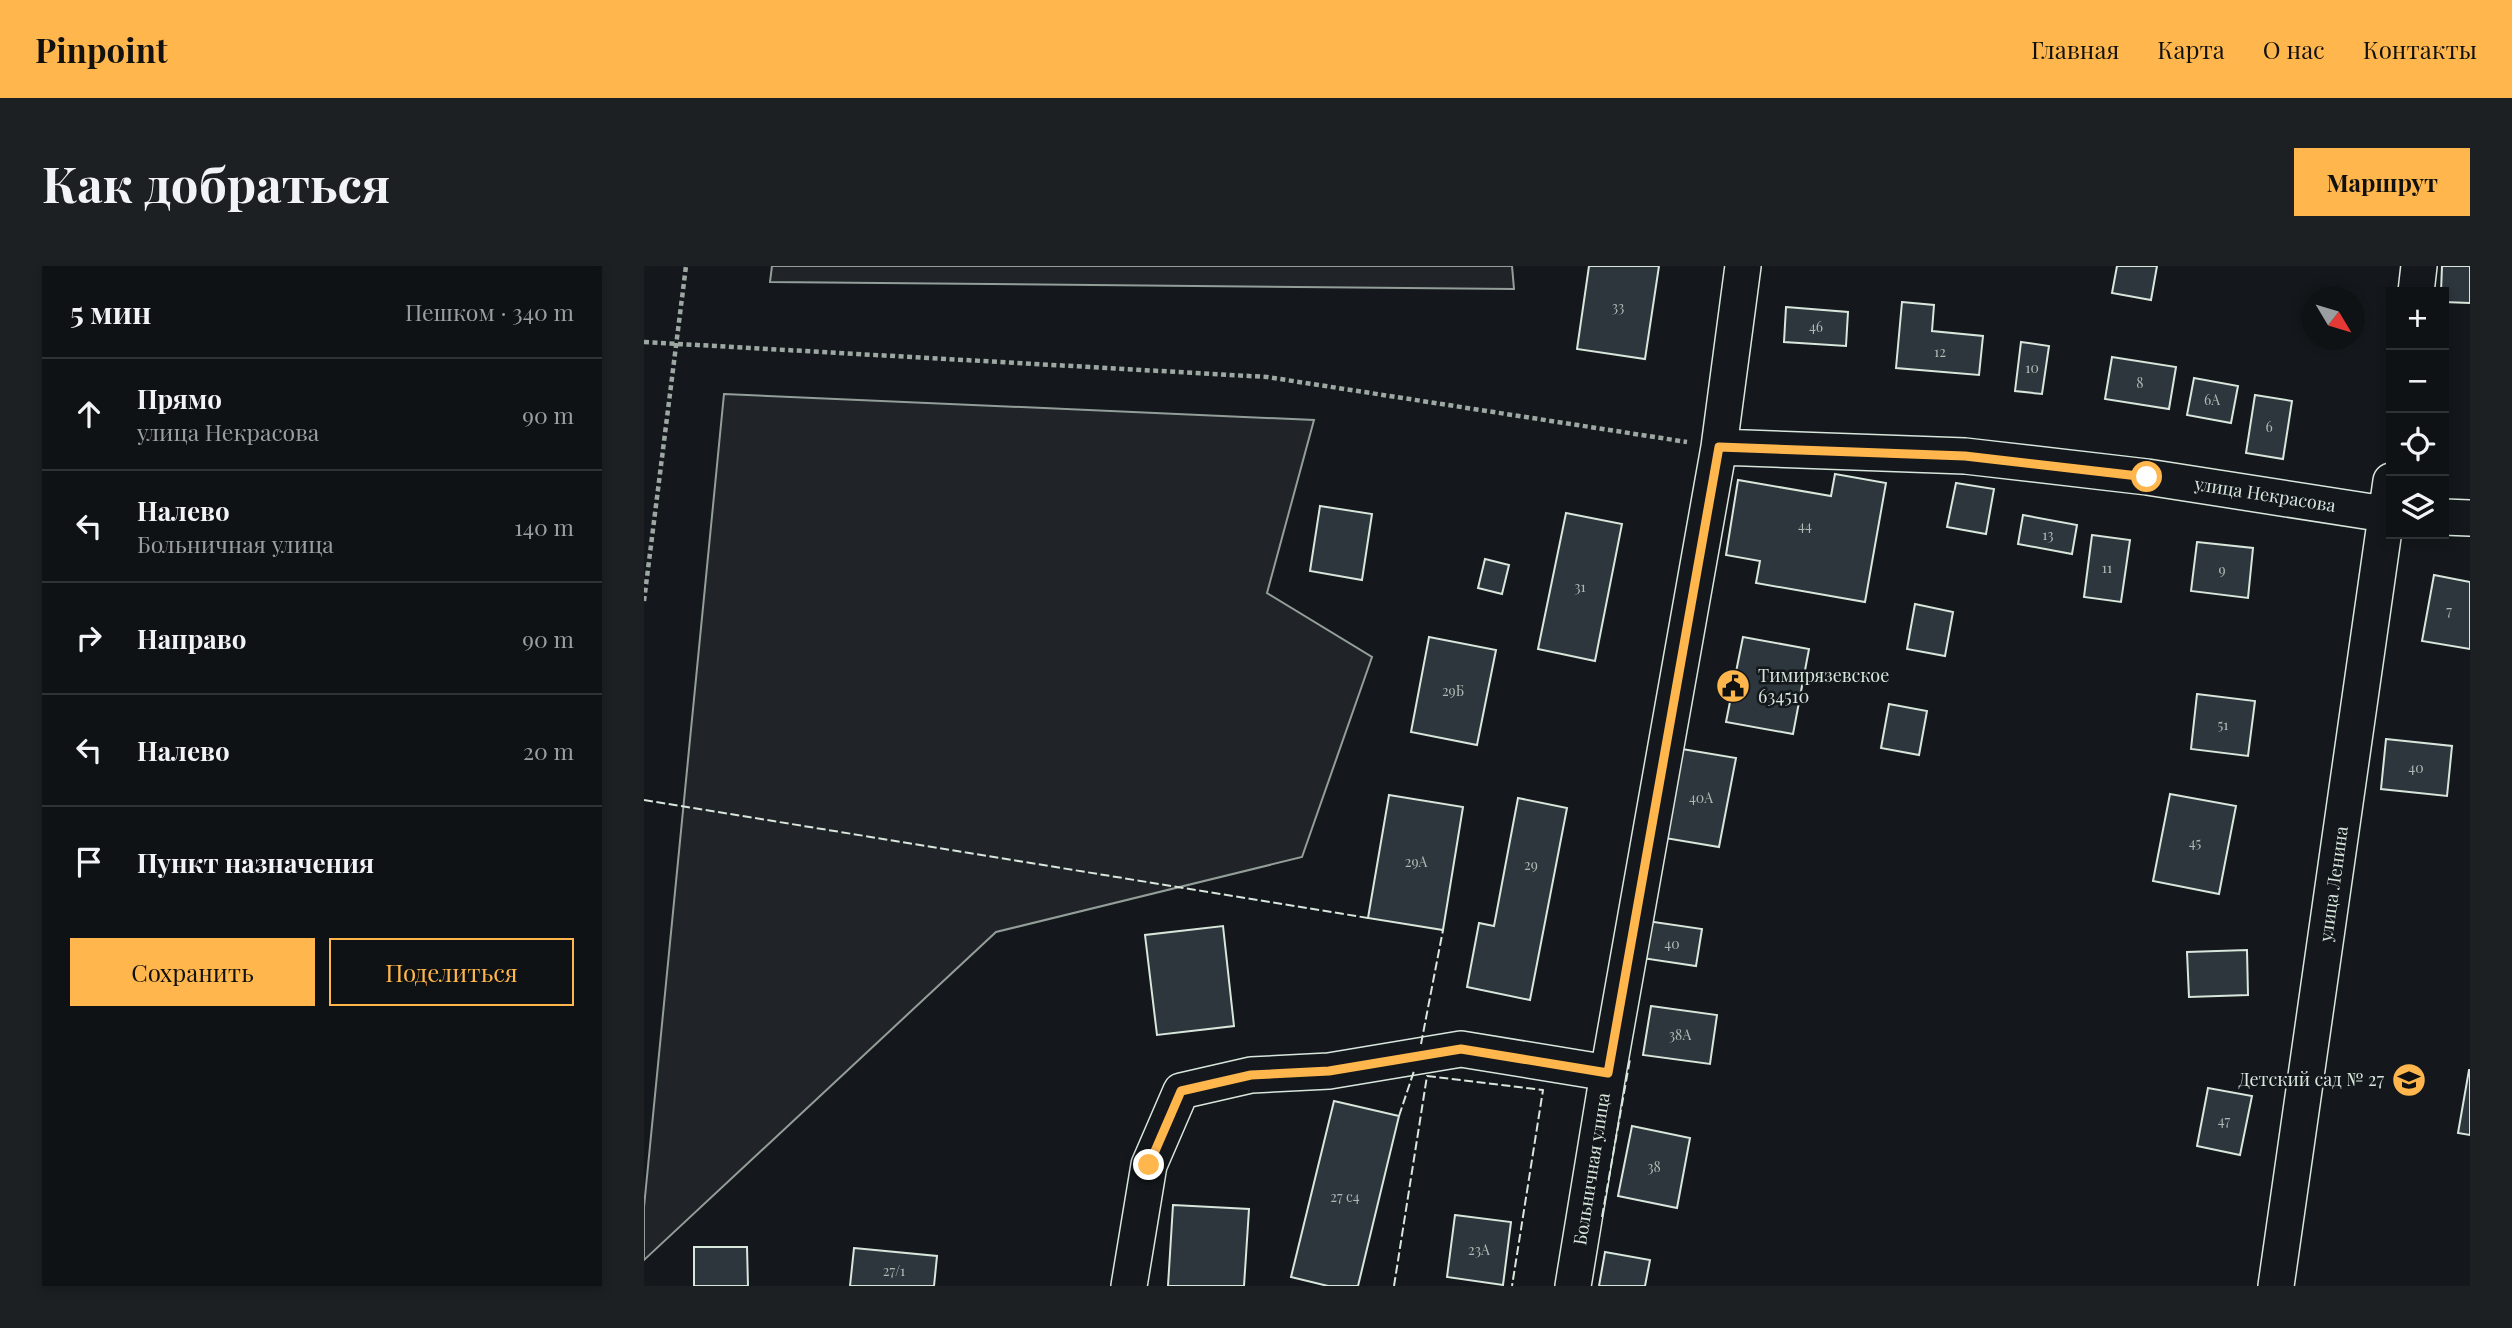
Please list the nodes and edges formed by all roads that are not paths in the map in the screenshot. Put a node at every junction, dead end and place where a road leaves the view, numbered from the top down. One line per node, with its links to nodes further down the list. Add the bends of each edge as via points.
1 (1743, 266): 4 (street, Больничная улица)
2 (2419, 266): 3 (street)
3 (2417, 287)
4 (1719, 447): 5 (street, улица Некрасова, via 1965,456); 9 (street, Больничная улица)
5 (2386, 503)
6 (2449, 517): 7 (street)
7 (2470, 518)
8 (2386, 530): 12 (street, улица Ленина)
9 (1608, 1073): 10 (street, via 1461,1049 1329,1071 1251,1075 1181,1091 1149,1165); 11 (street, Больничная улица)
10 (1129, 1286)
11 (1573, 1286)
12 (2276, 1286)

